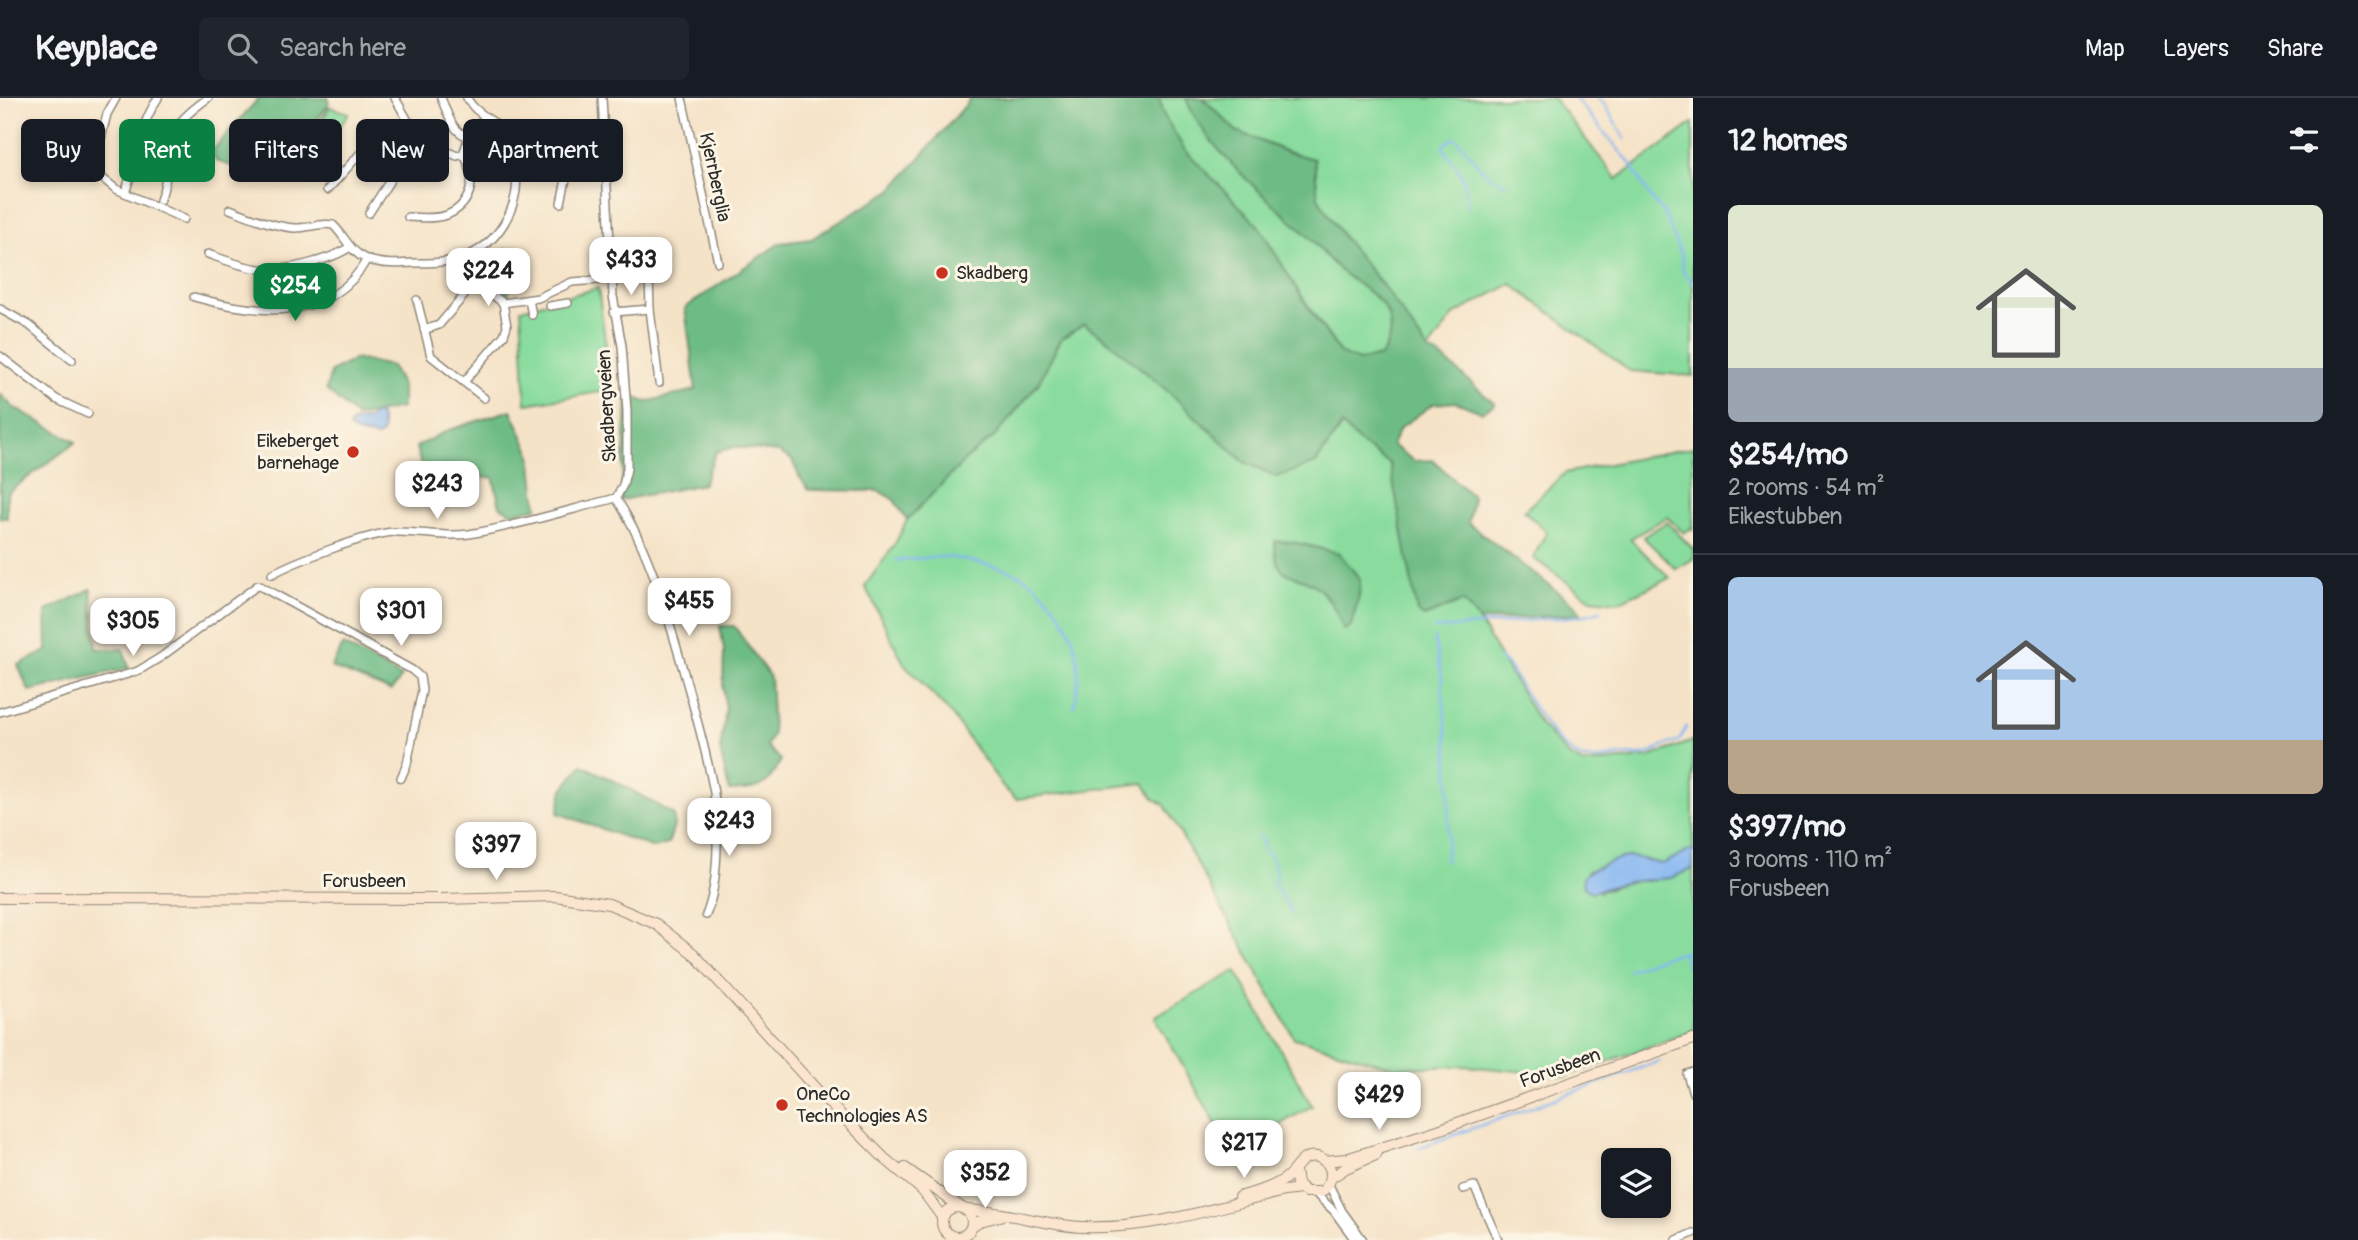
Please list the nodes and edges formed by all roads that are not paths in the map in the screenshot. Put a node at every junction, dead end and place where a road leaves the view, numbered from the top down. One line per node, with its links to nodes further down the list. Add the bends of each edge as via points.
1 (116, 98): 14 (street)
2 (158, 98): 10 (street)
3 (208, 98): 11 (street)
4 (395, 98): 12 (street)
5 (441, 98): 15 (street, via 454,129)
6 (467, 98): 9 (street)
7 (682, 98): 37 (street, Kjerrberglia)
8 (602, 99): 13 (street, Skadbergveien)
9 (485, 117): 36 (street, via 504,132 516,168 513,205 497,233 480,249 445,262 394,264)
10 (145, 119)
11 (184, 119)
12 (407, 119)
13 (603, 119)
14 (105, 123)
15 (463, 134)
16 (449, 154): 17 (street)
17 (463, 154)
18 (356, 160): 26 (street)
19 (105, 182): 27 (street)
20 (129, 182): 27 (street)
21 (165, 182): 28 (street)
22 (389, 182): 31 (street)
23 (472, 182): 32 (street, via 466,200 444,216)
24 (565, 182): 29 (street)
25 (607, 182): 39 (street, Skadbergveien)
26 (327, 190)
27 (125, 193): 33 (street)
28 (160, 200)
29 (561, 203)
30 (230, 209): 34 (street, via 296,229 333,225)
31 (369, 214)
32 (408, 217)
33 (184, 219)
34 (350, 247): 35 (street, via 320,260 268,270); 36 (street)
35 (208, 254)
36 (367, 259): 40 (street, via 341,290 299,308 229,307)
37 (718, 262)
38 (649, 275): 47 (street)
39 (612, 279): 42 (street, via 572,282); 48 (street, Skadbergveien)
40 (194, 297)
41 (417, 300): 50 (street)
42 (529, 300): 43 (street); 49 (street)
43 (503, 303): 50 (street, via 475,283 439,325); 53 (street, via 507,326 503,335)
44 (568, 303): 45 (street)
45 (550, 306)
46 (0, 309): 52 (street, via 29,324)
47 (650, 309): 48 (street); 54 (street)
48 (614, 312): 57 (street, Skadbergveien, via 622,346 627,411 627,469)
49 (532, 315)
50 (424, 330): 53 (street, via 431,356)
51 (0, 356): 56 (street, via 56,399)
52 (72, 360)
53 (464, 382): 55 (street)
54 (659, 383)
55 (484, 398)
56 (88, 414)
57 (616, 498): 58 (street, via 471,534 392,532); 62 (street, via 661,597 708,767 716,844 712,899)
58 (272, 575)
59 (0, 712): 60 (street, via 138,671 258,585 420,677 422,690)
60 (401, 778)
61 (0, 898): 67 (main road, Forusbeen, via 555,896 609,904 656,924 694,954 826,1100)
62 (706, 915)
63 (1693, 1039): 66 (main road, Forusbeen)
64 (1693, 1072): 65 (street, via 1687,1074)
65 (1693, 1093)
66 (1438, 1130): 68 (main road, Forusbeen, via 1346,1159); 70 (main road, Forusbeen, via 1353,1165)
67 (880, 1151): 74 (main road, Forusbeen); 77 (main road, Forusbeen, via 929,1197)
68 (1324, 1161): 69 (main road, via 1305,1159); 70 (main road, via 1331,1171)
69 (1295, 1171): 71 (main road); 75 (main road, Forusbeen, via 1276,1184)
70 (1330, 1181): 73 (main road); 82 (street, via 1335,1199)
71 (1301, 1189): 73 (main road); 75 (main road, Forusbeen)
72 (1463, 1189): 83 (street, via 1474,1186)
73 (1316, 1194): 81 (street)
74 (964, 1209): 76 (main road, Forusbeen); 77 (main road, via 953,1207); 78 (main road, via 970,1214)
75 (1205, 1211): 76 (main road, Forusbeen, via 1151,1223 1102,1227)
76 (1006, 1215): 78 (main road, Forusbeen, via 985,1219)
77 (942, 1217): 80 (main road, via 943,1228)
78 (970, 1233): 80 (main road)
79 (1693, 1233): 84 (street)
80 (954, 1238)
81 (1355, 1240)
82 (1363, 1240)
83 (1498, 1240)
84 (1677, 1240)

